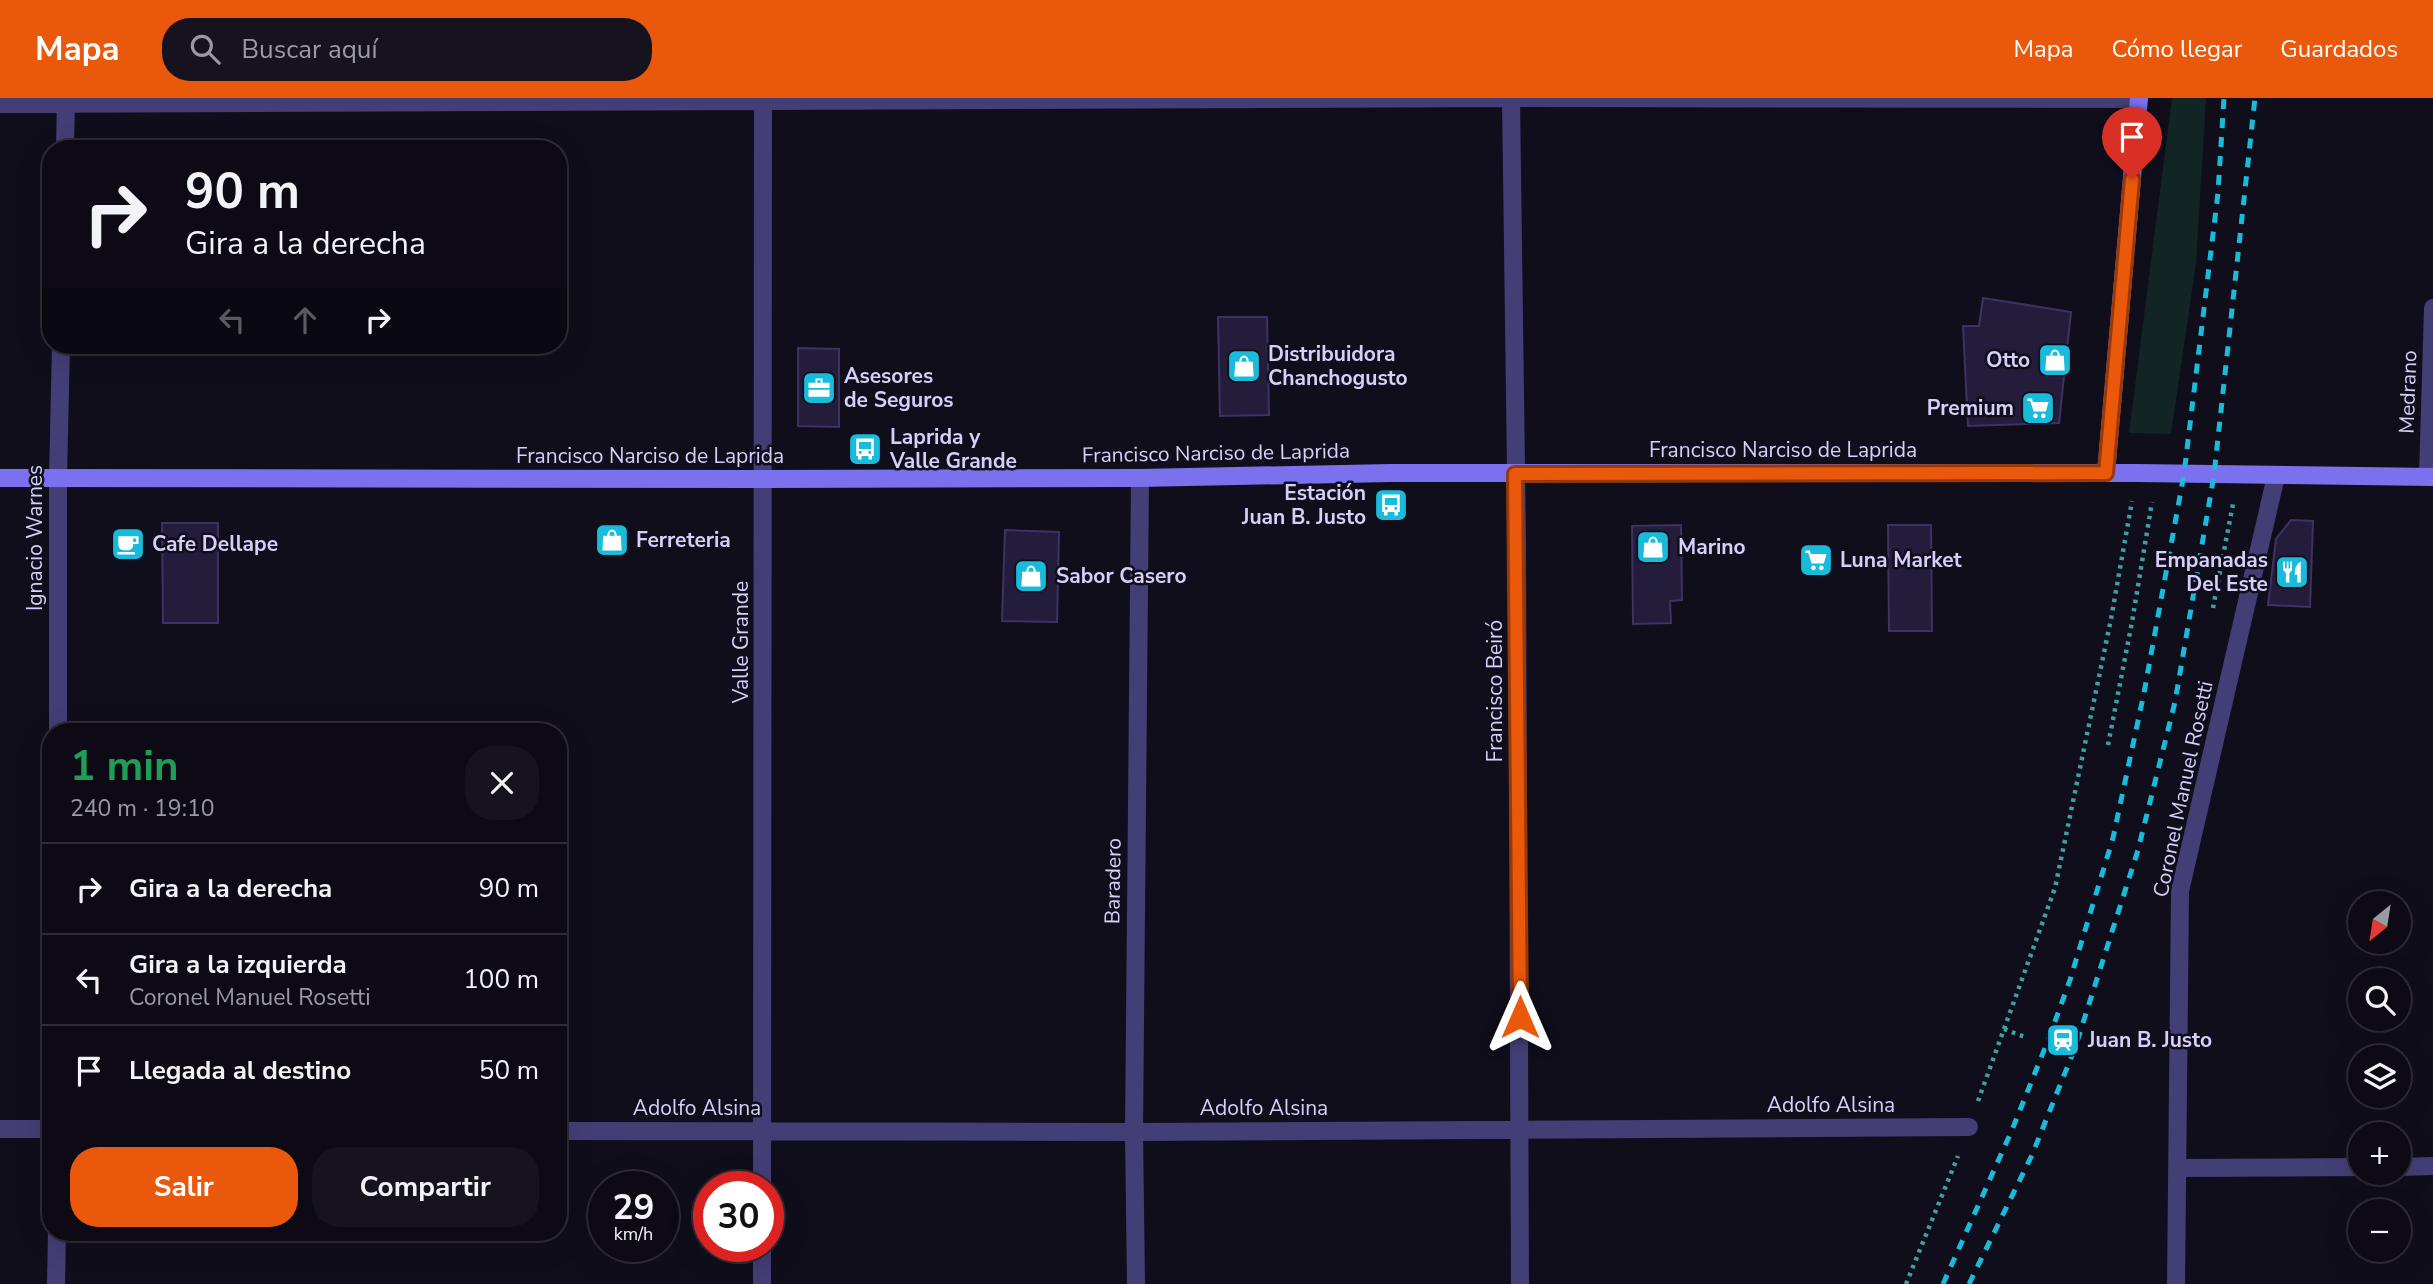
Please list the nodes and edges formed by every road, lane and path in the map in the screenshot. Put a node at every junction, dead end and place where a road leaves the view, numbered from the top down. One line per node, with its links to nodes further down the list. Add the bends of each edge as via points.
1 (1511, 98): 2 (street); 3 (street); 12 (street, Francisco Beiró)
2 (2139, 98): 10 (street)
3 (763, 100): 4 (street); 18 (street, Valle Grande)
4 (66, 102): 5 (street); 6 (street)
5 (0, 104)
6 (65, 140)
7 (2433, 308): 14 (street, Medrano)
8 (61, 354): 16 (street, Ignacio Warnes)
9 (2137, 472): 10 (street, Francisco Narciso de Laprida); 11 (street, Francisco Narciso de Laprida); 21 (path, via 2112,619 2054,888)
10 (2106, 473): 12 (street, Francisco Narciso de Laprida)
11 (2157, 473): 13 (street, Francisco Narciso de Laprida); 20 (path)
12 (1515, 474): 17 (street, Francisco Narciso de Laprida); 26 (street, Francisco Beiró)
13 (2276, 476): 14 (street, Francisco Narciso de Laprida); 33 (street, Coronel Manuel Rosetti, via 2180,891)
14 (2430, 477)
15 (0, 478): 16 (street, Francisco Narciso de Laprida)
16 (58, 478): 18 (street, Francisco Narciso de Laprida); 19 (street, Ignacio Warnes)
17 (1140, 478): 18 (street, Francisco Narciso de Laprida); 29 (street, Baradero)
18 (764, 479): 28 (street, Valle Grande)
19 (58, 723)
20 (2108, 745)
21 (2004, 1029): 22 (path); 23 (path)
22 (2025, 1037)
23 (1969, 1127): 26 (street, Adolfo Alsina); 41 (path)
24 (0, 1129): 25 (street)
25 (42, 1129)
26 (1521, 1129): 29 (street, Adolfo Alsina); 40 (street, Francisco Beiró)
27 (567, 1130): 28 (street, Adolfo Alsina)
28 (762, 1131): 29 (street, Adolfo Alsina); 34 (street, Valle Grande)
29 (1134, 1132): 39 (street, Baradero)
30 (2433, 1166): 32 (street)
31 (2348, 1167): 33 (street)
32 (2411, 1167)
33 (2178, 1168): 42 (street, Coronel Manuel Rosetti)
34 (762, 1171)
35 (57, 1241): 37 (street)
36 (762, 1262): 38 (street)
37 (56, 1284)
38 (762, 1284)
39 (1136, 1284)
40 (1520, 1284)
41 (1906, 1284)
42 (2176, 1284)

